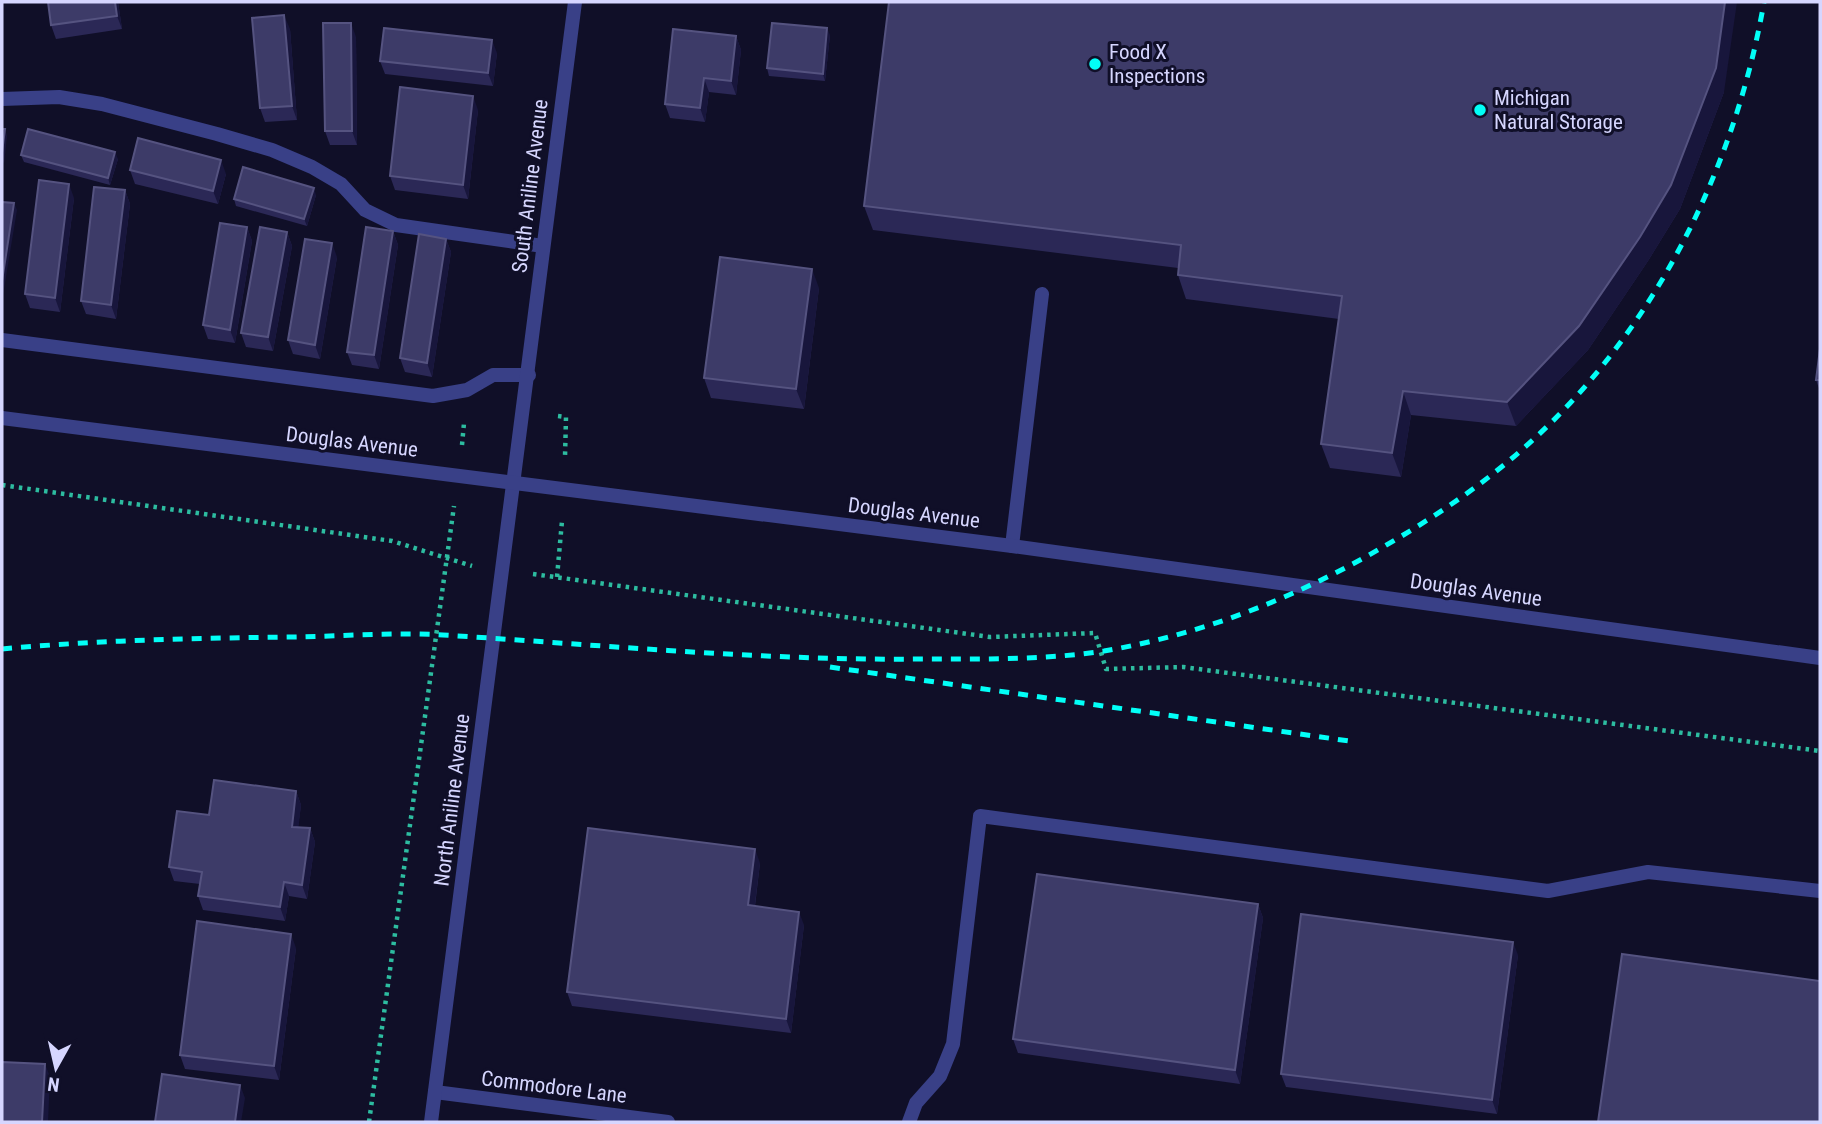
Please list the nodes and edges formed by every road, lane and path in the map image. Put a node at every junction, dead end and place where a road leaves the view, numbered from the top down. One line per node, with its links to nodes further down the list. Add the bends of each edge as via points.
1 (575, 2): 3 (street, South Aniline Avenue)
2 (2, 99): 3 (street, via 59,97 102,104 217,134 312,167 341,184 365,210 396,225)
3 (543, 246): 6 (street, South Aniline Avenue)
4 (1042, 294): 12 (street)
5 (2, 340): 6 (street, via 433,396 467,390 493,375)
6 (529, 375): 10 (street, South Aniline Avenue)
7 (558, 416): 8 (path)
8 (566, 417)
9 (2, 418): 10 (street, Douglas Avenue)
10 (514, 484): 12 (street, Douglas Avenue); 22 (street, North Aniline Avenue)
11 (2, 485): 14 (path, via 392,541)
12 (1012, 546): 19 (street, Douglas Avenue)
13 (450, 549): 14 (path)
14 (446, 559): 16 (path); 23 (path)
15 (560, 560): 18 (path)
16 (459, 564)
17 (547, 576): 18 (path)
18 (557, 577): 20 (path, via 990,637 1095,633 1106,669 1183,667)
19 (1820, 658)
20 (1820, 751)
21 (1820, 891): 26 (street, via 1648,872 1548,891 980,816 953,1044 940,1076 916,1102)
22 (435, 1093): 24 (street, North Aniline Avenue); 25 (street, Commodore Lane)
23 (369, 1122)
24 (431, 1122)
25 (668, 1122)
26 (909, 1122)

